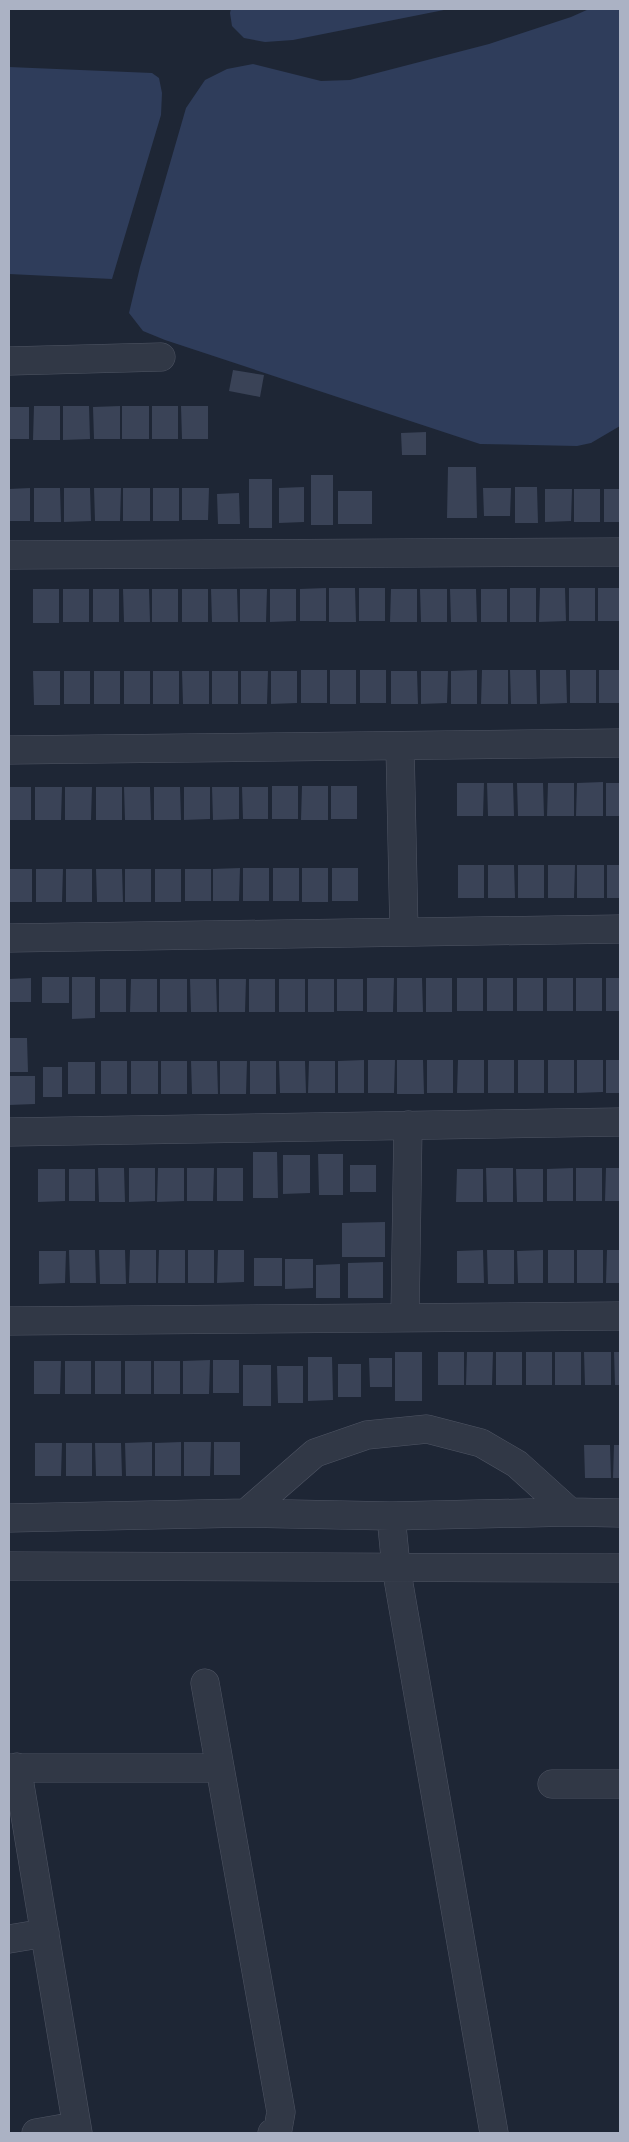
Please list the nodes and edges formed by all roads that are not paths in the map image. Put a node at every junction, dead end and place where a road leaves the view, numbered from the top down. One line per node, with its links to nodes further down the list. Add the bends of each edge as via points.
1 (161, 357): 2 (street)
2 (9, 361)
3 (620, 552): 4 (street)
4 (9, 555)
5 (620, 743): 6 (street)
6 (400, 746): 7 (street); 9 (street)
7 (9, 750)
8 (620, 929): 9 (street)
9 (404, 932): 10 (street)
10 (9, 938)
11 (620, 1122): 12 (street)
12 (408, 1125): 13 (street); 15 (street)
13 (9, 1132)
14 (620, 1316): 15 (street)
15 (406, 1317): 16 (street)
16 (9, 1321)
17 (570, 1512): 18 (street); 19 (street, via 517,1464 481,1443 427,1429 368,1435 315,1453); 20 (street)
18 (620, 1513)
19 (246, 1514): 20 (street); 21 (street)
20 (391, 1516): 23 (street)
21 (9, 1518)
22 (9, 1566): 23 (street)
23 (396, 1567): 24 (street); 35 (street)
24 (620, 1568)
25 (205, 1683): 27 (street)
26 (13, 1767): 27 (street); 30 (street)
27 (220, 1768): 34 (street, via 281,2112 278,2128)
28 (552, 1784): 29 (street)
29 (620, 1784)
30 (45, 1933): 31 (street); 32 (street)
31 (9, 1939)
32 (77, 2129): 33 (street)
33 (36, 2133)
34 (272, 2133)
35 (494, 2133)

